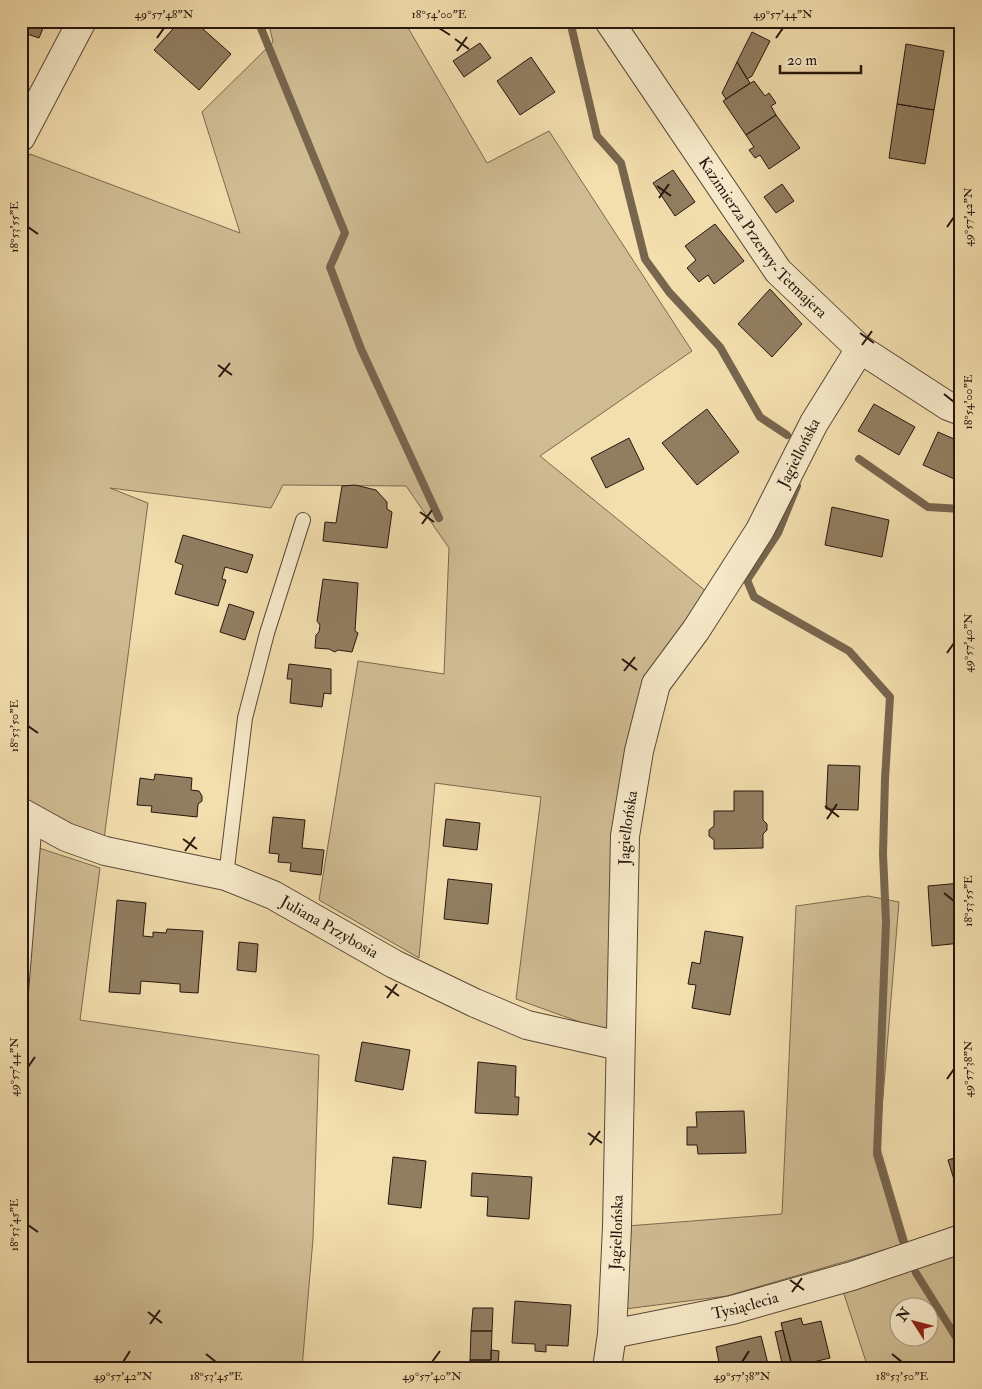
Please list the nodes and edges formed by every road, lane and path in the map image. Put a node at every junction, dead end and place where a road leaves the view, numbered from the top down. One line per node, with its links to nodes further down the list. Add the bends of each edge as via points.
1 (82, 21): 3 (street)
2 (614, 24): 4 (street, Kazimierza Przerwy-Tetmajera, via 778,271)
3 (21, 136)
4 (860, 349): 5 (street, Kazimierza Przerwy-Tetmajera, via 948,406); 10 (street, Jagiellońska, via 814,423 760,530 696,630 656,684 639,751 625,836)
5 (961, 410)
6 (303, 520): 8 (lane, via 267,632 245,718)
7 (28, 816): 8 (street, Juliana Przybosia, via 66,837 105,851); 9 (lane, Juliana Przybosia)
8 (226, 876): 10 (street, Juliana Przybosia, via 273,895 394,964 484,1006 527,1024)
9 (21, 992)
10 (620, 1046): 12 (street, Jagiellońska)
11 (961, 1239): 12 (street, Tysiąclecia, via 852,1276 732,1310)
12 (612, 1334): 13 (street, Jagiellońska)
13 (607, 1368)

